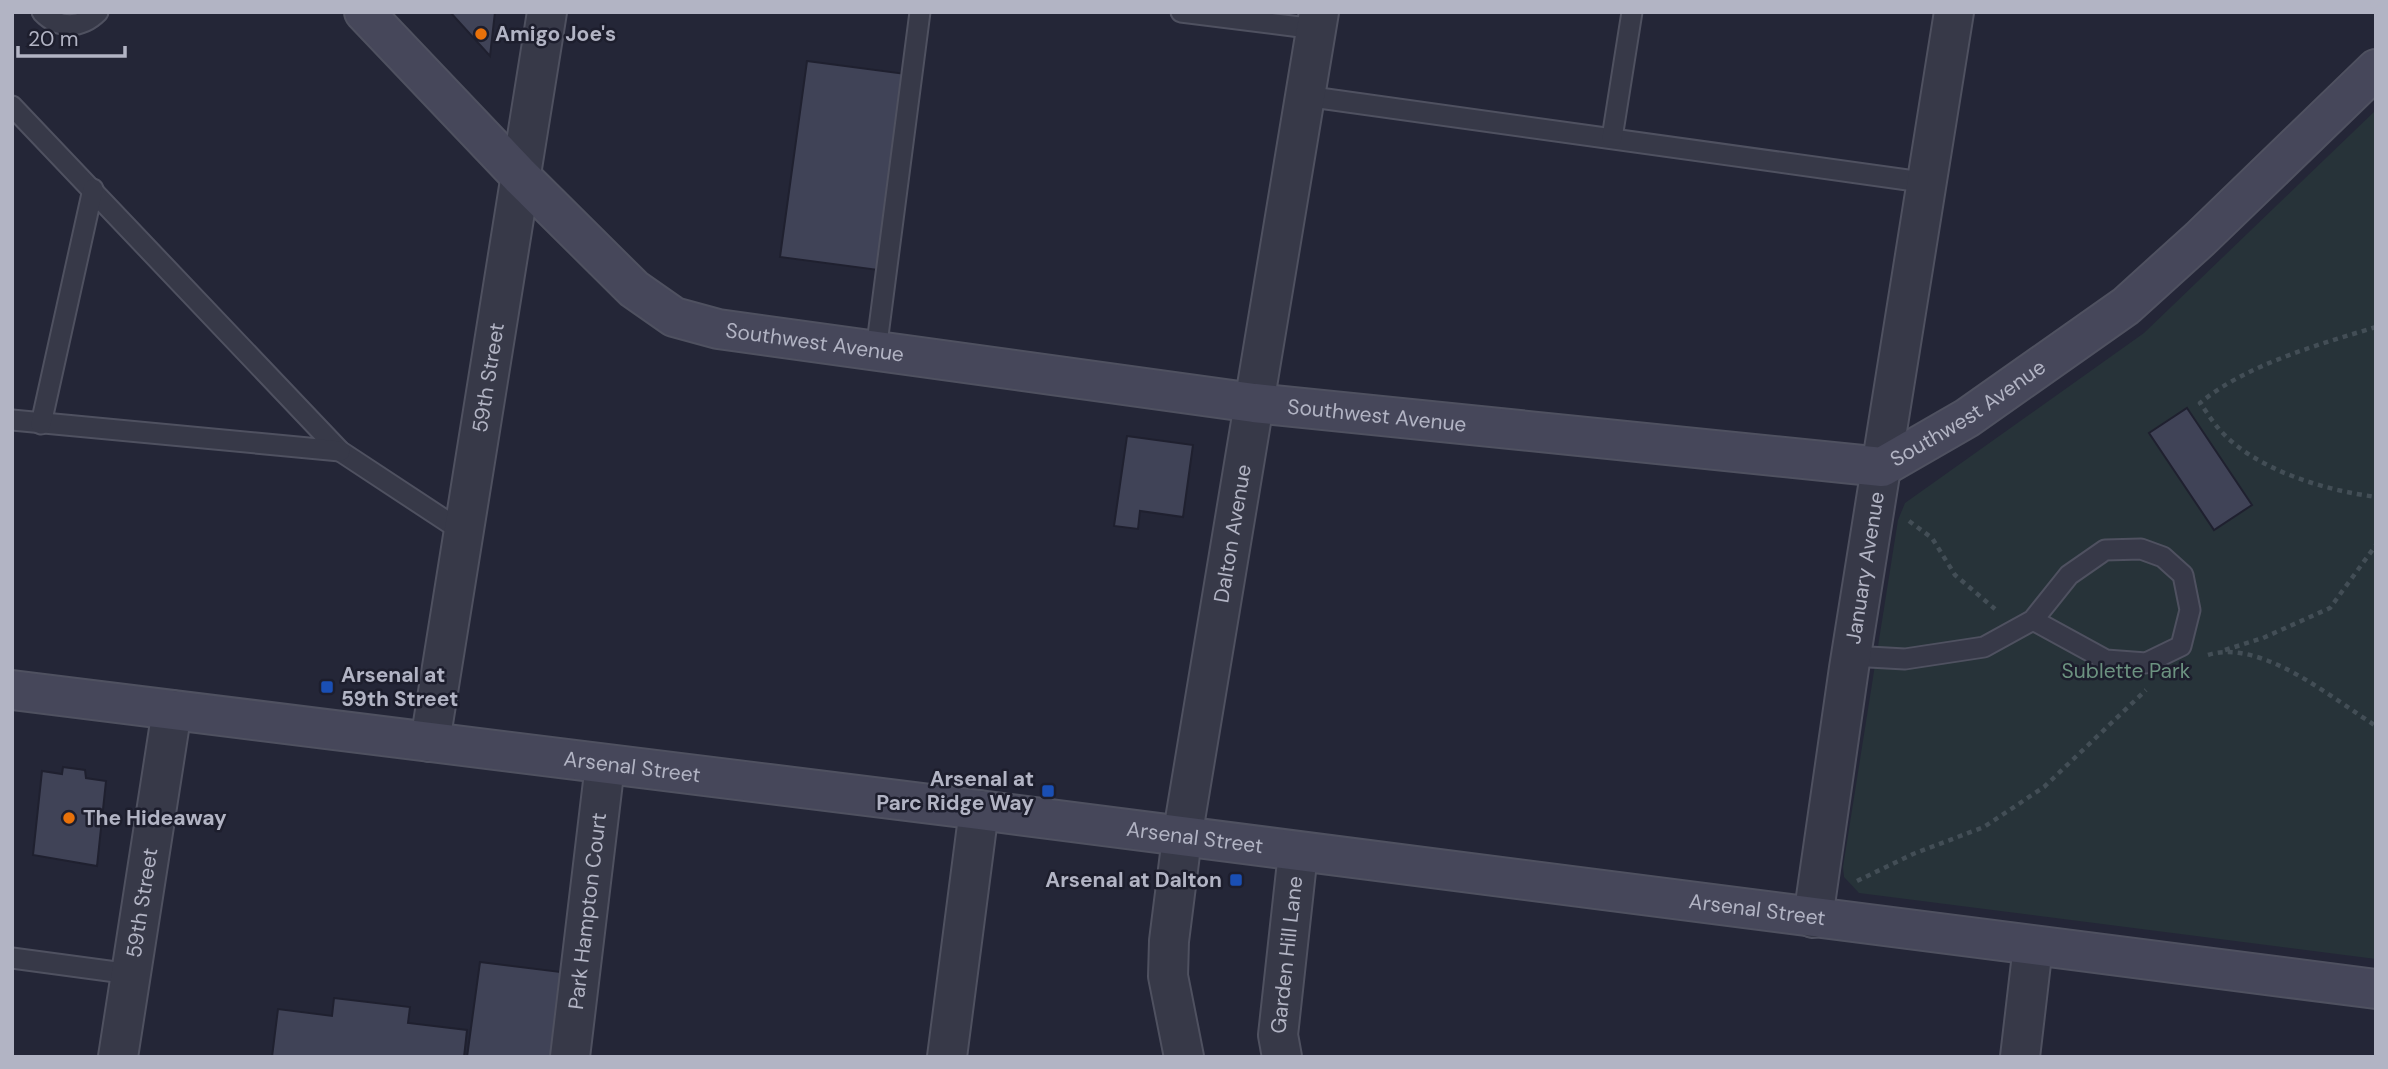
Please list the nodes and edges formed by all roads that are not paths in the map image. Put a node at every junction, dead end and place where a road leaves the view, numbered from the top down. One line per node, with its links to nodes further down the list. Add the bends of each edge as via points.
1 (42, 12): 2 (lane, via 69,27)
2 (98, 12)
3 (364, 12): 14 (main road, Southwest Avenue)
4 (547, 12): 14 (street, 59th Street)
5 (920, 12): 17 (lane)
6 (1181, 12): 9 (lane)
7 (1632, 12): 13 (lane)
8 (1954, 12): 15 (street, January Avenue)
9 (1318, 21): 11 (street, Dalton Avenue)
10 (2376, 69): 22 (main road, Southwest Avenue, via 2126,306 1967,418)
11 (1305, 96): 13 (lane); 18 (street, Dalton Avenue)
12 (12, 106): 16 (lane)
13 (1612, 138): 15 (lane)
14 (520, 176): 17 (main road, Southwest Avenue, via 634,289 674,317 718,328); 23 (street, 59th Street)
15 (1929, 183): 22 (street, January Avenue)
16 (93, 189): 20 (lane); 21 (lane)
17 (876, 351): 18 (main road, Southwest Avenue)
18 (1254, 403): 22 (main road, Southwest Avenue); 31 (street, Dalton Avenue)
19 (12, 420): 20 (lane)
20 (41, 424): 21 (lane)
21 (340, 451): 23 (lane)
22 (1882, 467): 25 (street, January Avenue)
23 (463, 533): 28 (street, 59th Street)
24 (2028, 622): 24 (lane, via 2106,660 2146,663 2181,646 2190,610 2183,575 2163,557 2141,549 2105,550 2069,575); 25 (lane, via 1984,648 1905,659)
25 (1851, 656): 33 (street, January Avenue)
26 (12, 690): 27 (main road, Arsenal Street)
27 (172, 710): 28 (main road, Arsenal Street); 36 (street, 59th Street)
28 (430, 742): 29 (main road, Arsenal Street)
29 (605, 765): 30 (main road, Arsenal Street); 39 (street, Park Hampton Court)
30 (979, 810): 31 (main road, Arsenal Street); 40 (street)
31 (1182, 838): 32 (main road, Arsenal Street); 41 (street, Dalton Avenue, via 1168,976)
32 (1298, 852): 33 (main road, Arsenal Street); 42 (street, Garden Hill Lane, via 1278,1035)
33 (1813, 918): 34 (main road, Arsenal Street)
34 (2033, 946): 37 (main road, Arsenal Street); 43 (street)
35 (12, 958): 36 (lane)
36 (131, 974): 38 (street, 59th Street)
37 (2376, 989)
38 (118, 1057)
39 (570, 1057)
40 (947, 1057)
41 (1184, 1057)
42 (1282, 1057)
43 (2020, 1057)

